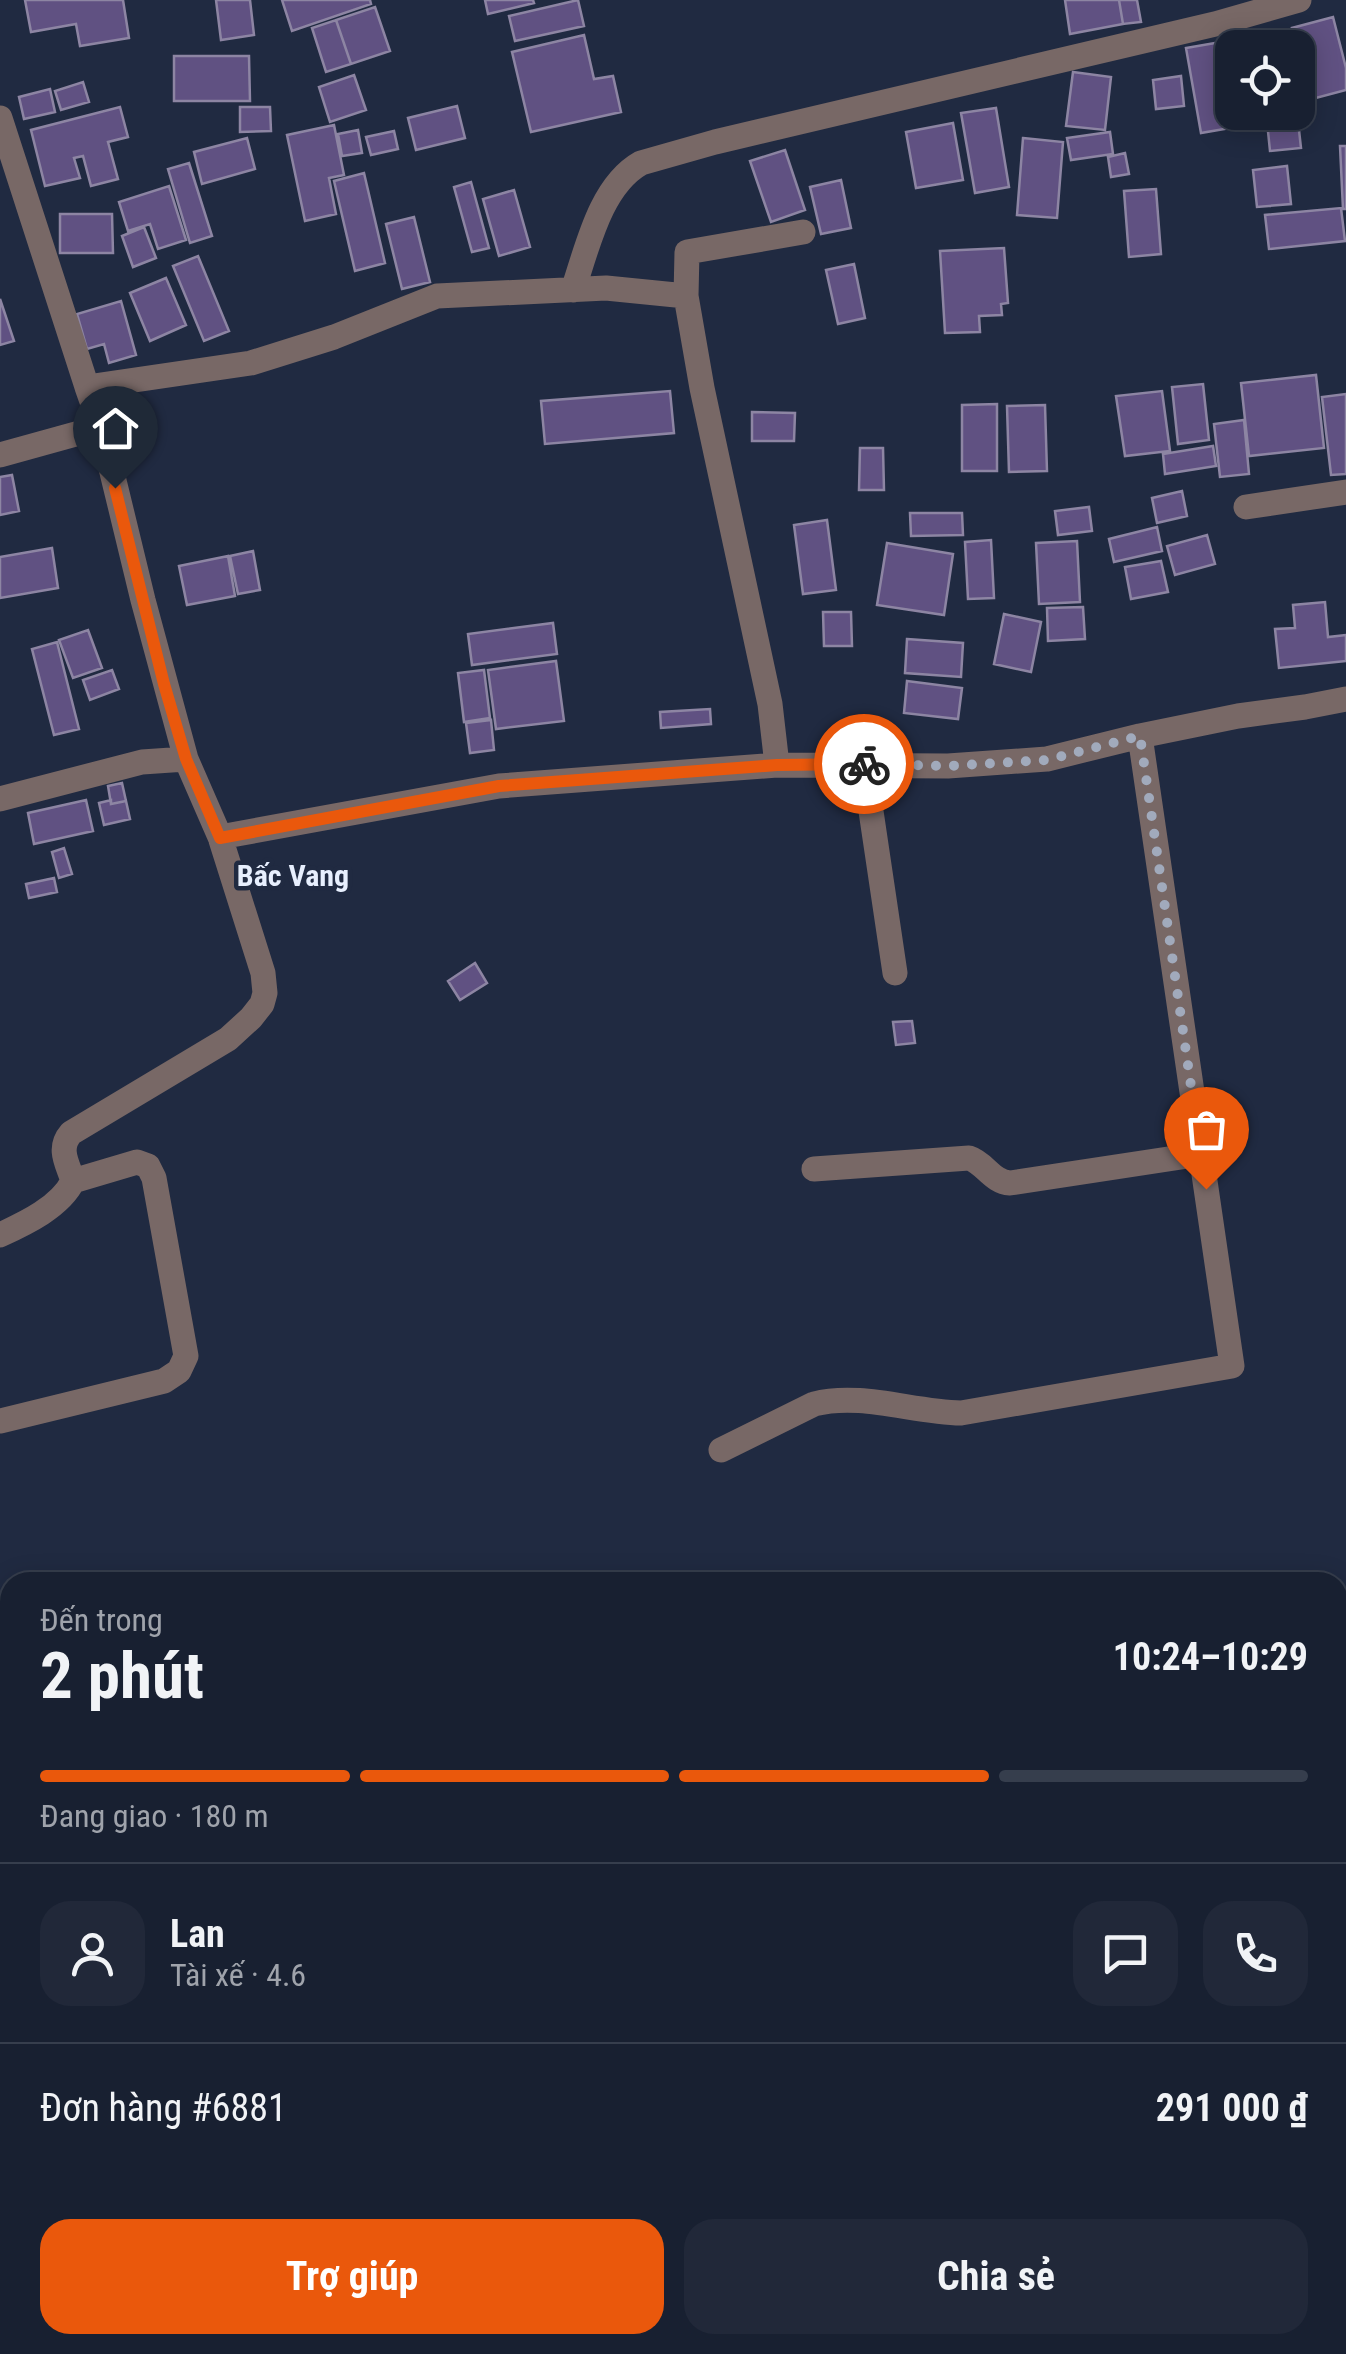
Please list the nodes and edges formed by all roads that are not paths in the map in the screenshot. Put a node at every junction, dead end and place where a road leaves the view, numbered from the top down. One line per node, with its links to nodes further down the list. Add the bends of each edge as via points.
1 (1299, 0): 4 (lane, via 640,164 600,211)
2 (0, 118): 6 (lane)
3 (803, 232): 5 (lane, via 687,252)
4 (573, 290): 5 (lane); 6 (lane, via 436,296 251,363)
5 (686, 296): 15 (lane)
6 (87, 387): 7 (lane)
7 (101, 427): 8 (lane); 13 (lane)
8 (0, 455)
9 (1346, 492): 10 (lane)
10 (1246, 507)
11 (1346, 699): 12 (lane)
12 (1140, 736): 14 (lane, via 1047,760); 19 (lane)
13 (186, 759): 16 (lane, via 142,762); 17 (lane)
14 (864, 764): 15 (lane); 18 (lane)
15 (777, 765): 17 (lane, via 499,786)
16 (0, 799)
17 (220, 838): 21 (lane, via 262,972 262,1004 228,1038 71,1134 64,1148)
18 (894, 973)
19 (1201, 1154): 20 (lane, via 1010,1183 969,1158); 24 (lane, via 1232,1366 961,1413 830,1400)
20 (814, 1169)
21 (73, 1182): 22 (lane, via 28,1222); 23 (lane, via 137,1162 148,1166 186,1356 164,1381)
22 (0, 1235)
23 (0, 1421)
24 (721, 1450)

